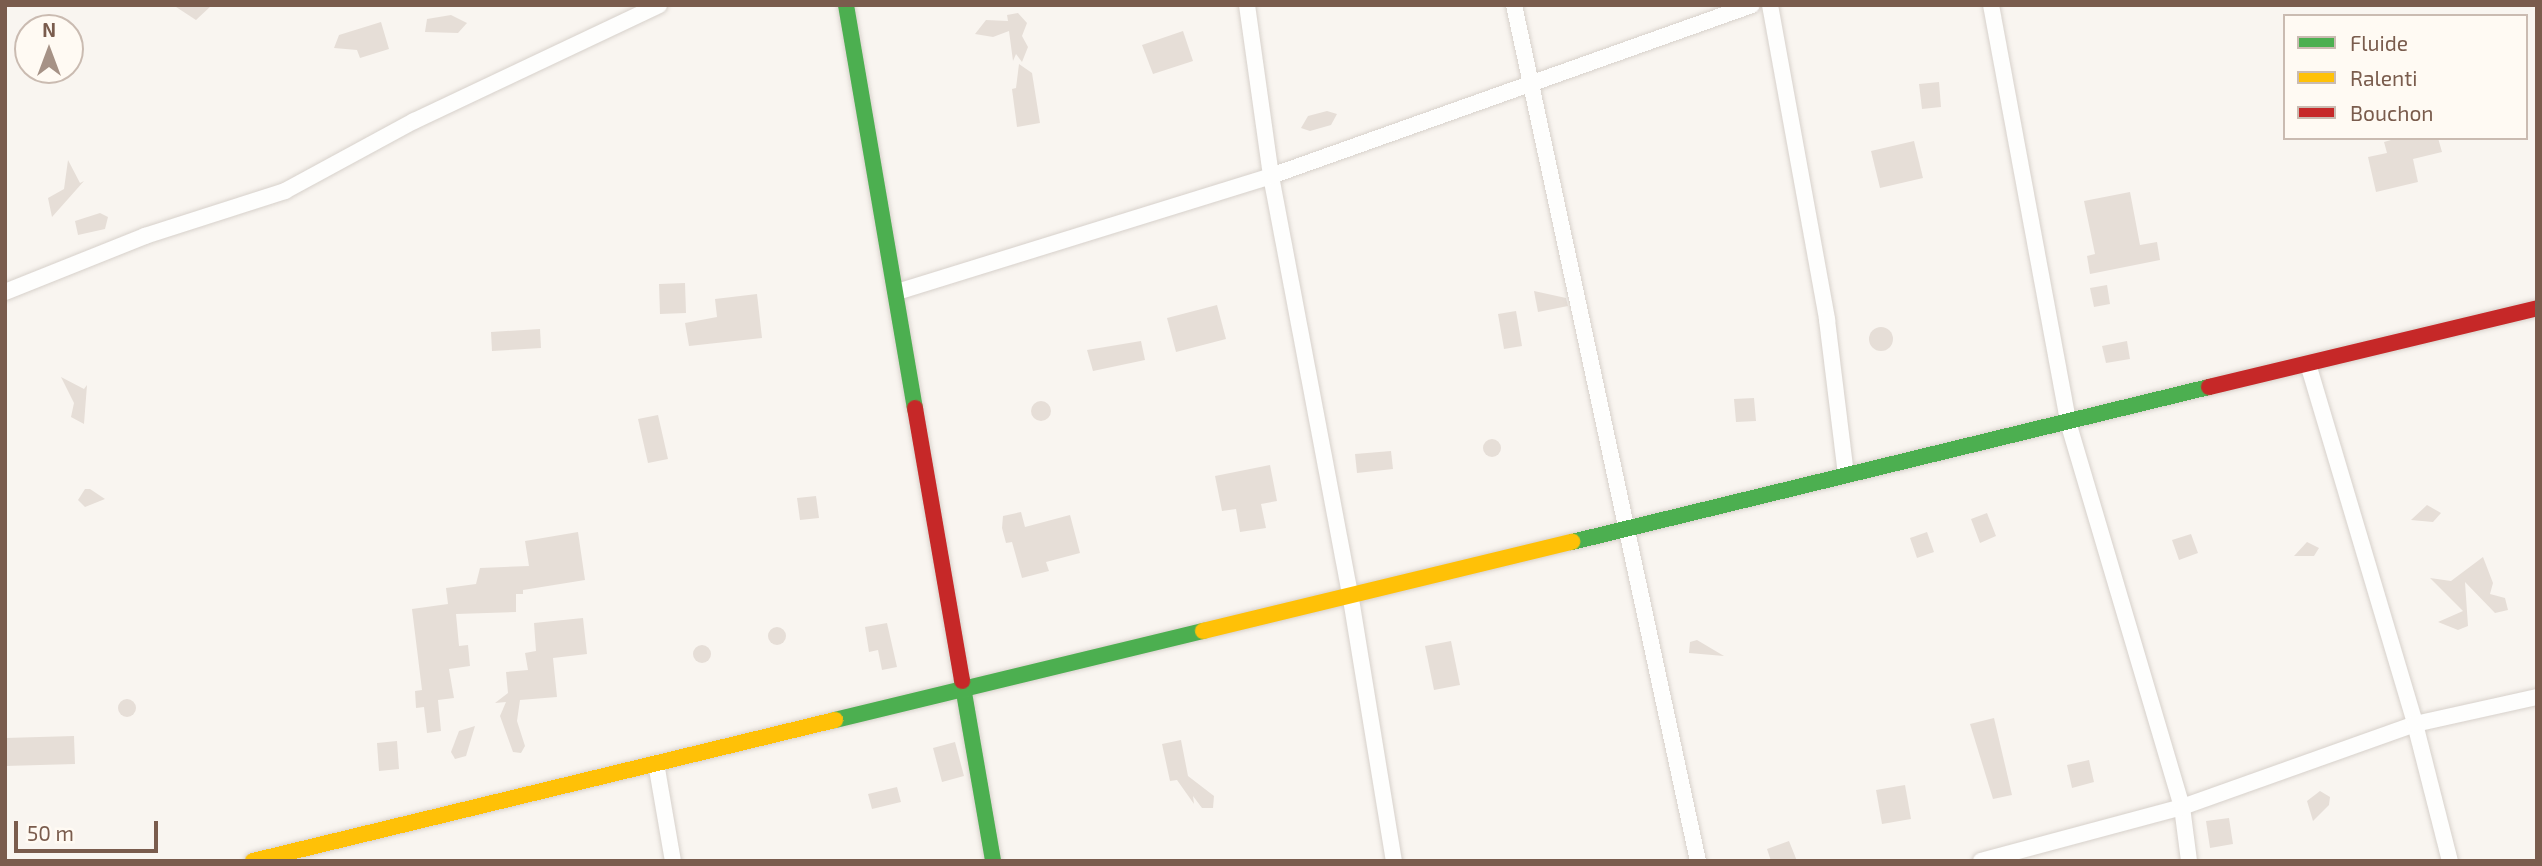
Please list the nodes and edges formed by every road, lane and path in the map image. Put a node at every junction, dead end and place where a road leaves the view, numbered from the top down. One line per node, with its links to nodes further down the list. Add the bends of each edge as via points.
1 (659, 5): 10 (street, via 414,121 285,191 145,236)
2 (846, 5): 11 (street)
3 (1247, 5): 9 (street)
4 (1514, 5): 8 (street)
5 (1752, 5): 8 (street)
6 (1770, 5): 15 (street, via 1827,320)
7 (1991, 5): 14 (street)
8 (1530, 81): 9 (street); 16 (street)
9 (1271, 176): 11 (street); 17 (street)
10 (5, 292)
11 (897, 292): 18 (street)
12 (2537, 308): 13 (street)
13 (2308, 364): 14 (street); 20 (street)
14 (2068, 422): 15 (street); 22 (street)
15 (1846, 475): 16 (street)
16 (1627, 527): 17 (street); 27 (street)
17 (1350, 593): 18 (street); 26 (street)
18 (964, 685): 21 (street); 25 (street)
19 (2537, 697): 20 (street)
20 (2415, 724): 22 (street); 30 (street)
21 (656, 763): 23 (street); 24 (street)
22 (2182, 807): 28 (street); 29 (street)
23 (258, 860)
24 (673, 861)
25 (993, 861)
26 (1394, 861)
27 (1698, 861)
28 (1981, 861)
29 (2189, 861)
30 (2450, 861)

